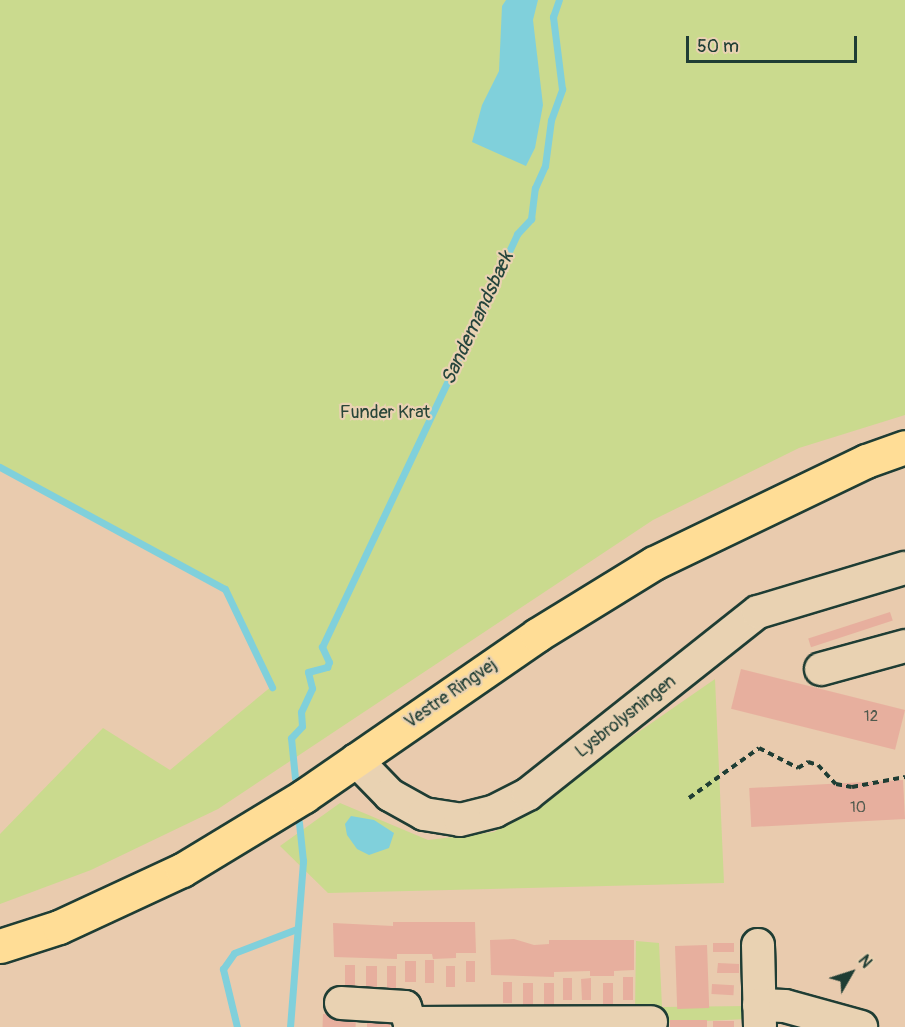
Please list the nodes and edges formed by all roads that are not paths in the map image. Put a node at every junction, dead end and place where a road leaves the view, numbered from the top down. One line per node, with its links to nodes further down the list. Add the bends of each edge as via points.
1 (905, 447): 5 (main road, Vestre Ringvej, via 866,461 654,563 537,635)
2 (905, 568): 5 (street, Lysbrolysningen, via 758,612 528,794 495,811 460,820 424,814 390,795)
3 (905, 646): 4 (street)
4 (821, 669)
5 (356, 760): 7 (main road, Vestre Ringvej, via 182,870 58,927)
6 (758, 945): 9 (street)
7 (0, 946)
8 (341, 1003): 12 (street, via 405,1007)
9 (759, 1016): 13 (street, via 784,1006)
10 (651, 1023): 11 (street)
11 (608, 1024): 12 (street)
12 (410, 1025)
13 (861, 1027)

